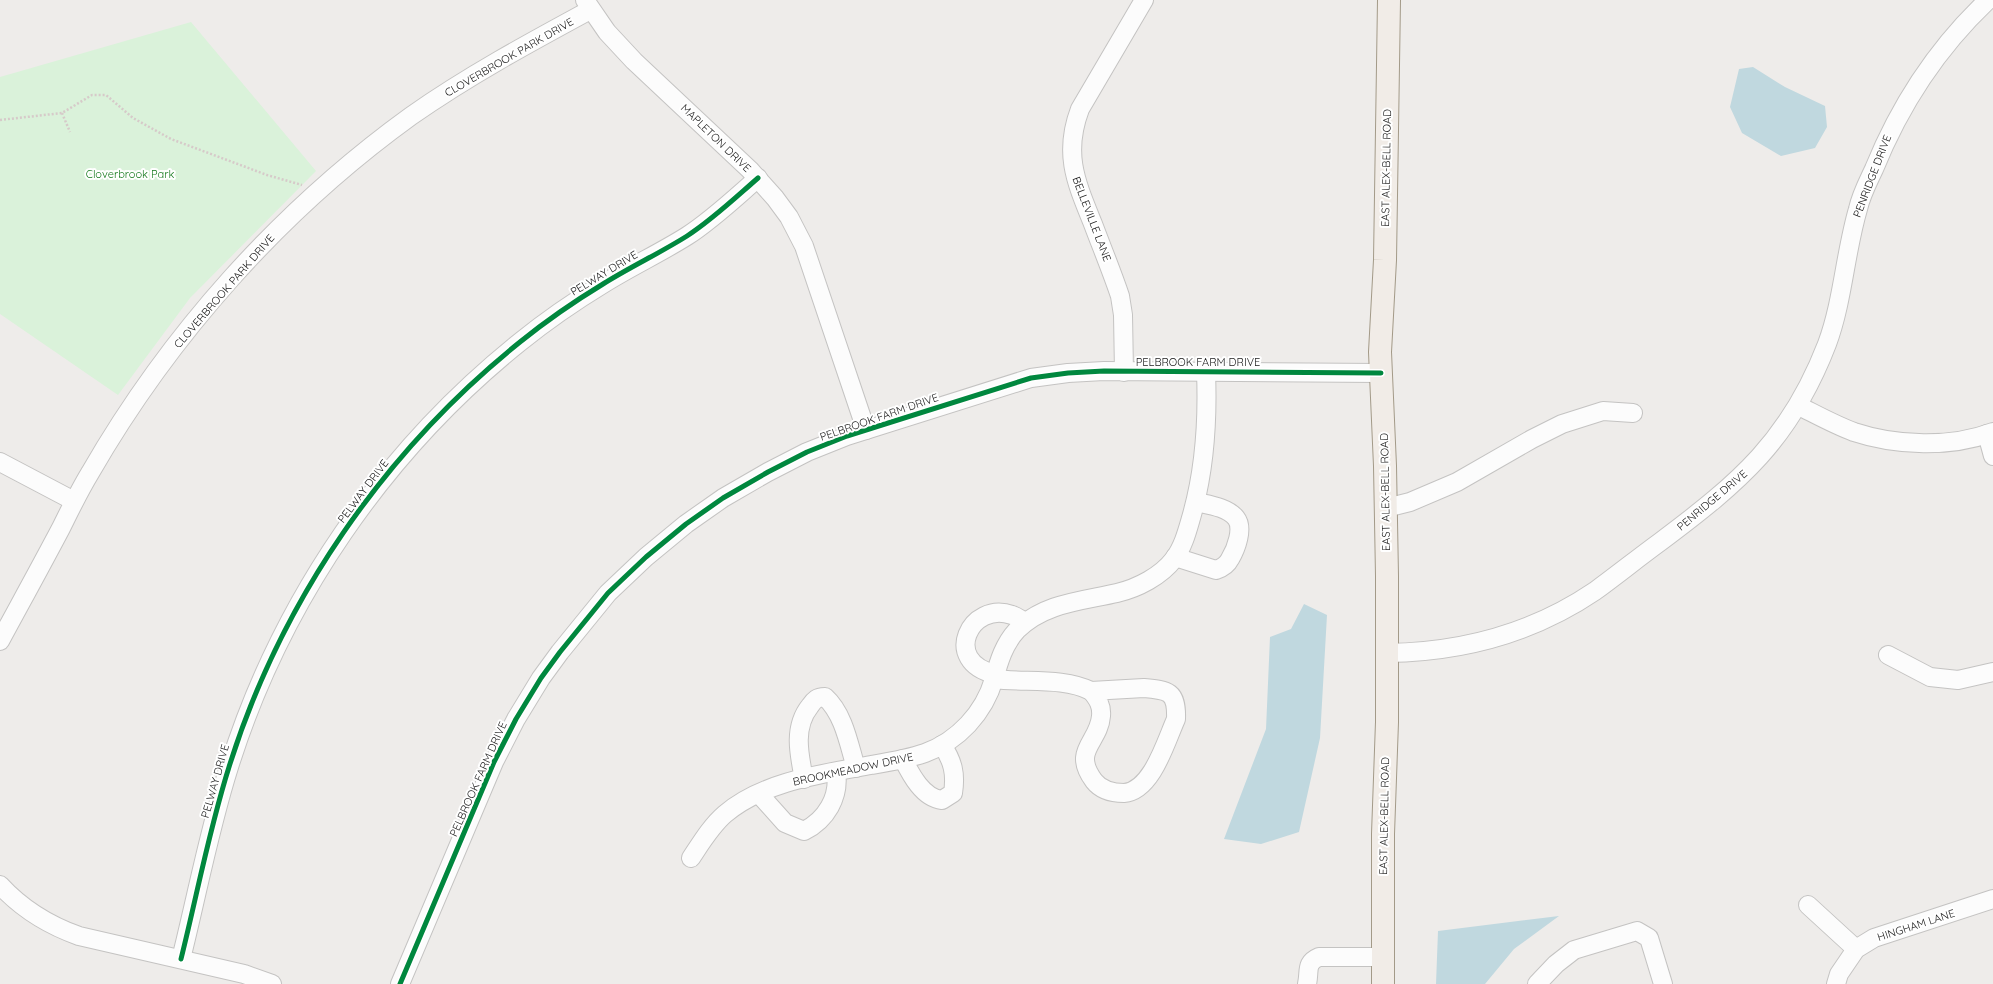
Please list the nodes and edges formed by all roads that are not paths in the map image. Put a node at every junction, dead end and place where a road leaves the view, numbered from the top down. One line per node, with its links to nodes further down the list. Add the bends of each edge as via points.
1 (1144, 0): 6 (street, BELLEVILLE LANE, via 1080,109 1074,124 1072,143 1075,179 1114,278 1123,311)
2 (1389, 0): 8 (main road, EAST ALEX-BELL ROAD, via 1385,260 1380,319)
3 (1988, 0): 9 (street, PENRIDGE DRIVE, via 1954,35 1922,77 1887,136 1858,206 1836,314 1827,343)
4 (588, 5): 5 (street, MAPLETON DRIVE, via 607,32 634,61); 15 (street, CLOVERBROOK PARK DRIVE, via 491,64 411,117 334,177 272,235 192,323 129,411)
5 (758, 178): 11 (street, MAPLETON DRIVE, via 789,217 804,246); 38 (street, PELWAY DRIVE, via 708,221 603,283 520,342 439,415 347,526 292,616 245,720 216,810)
6 (1124, 372): 7 (street, PELBROOK FARM DRIVE); 11 (street, PELBROOK FARM DRIVE, via 1068,373 1031,378)
7 (1206, 372): 8 (street, PELBROOK FARM DRIVE); 16 (street, BROOKMEADOW DRIVE, via 1206,441)
8 (1381, 373): 17 (main road, EAST ALEX-BELL ROAD)
9 (1799, 406): 12 (street, via 1854,432 1879,439 1941,442 1970,439); 21 (street, PENRIDGE DRIVE, via 1757,461 1733,485 1587,595 1525,627 1495,638 1433,651)
10 (1633, 413): 17 (street, via 1603,411 1562,424 1457,482 1410,502)
11 (866, 430): 40 (street, PELBROOK FARM DRIVE, via 800,456 723,498 686,524 608,593 541,678 516,719 494,762)
12 (1990, 433): 13 (street)
13 (1993, 456)
14 (0, 462): 15 (street)
15 (74, 501): 20 (street, CLOVERBROOK PARK DRIVE)
16 (1196, 502): 18 (street, BROOKMEADOW DRIVE, via 1187,532); 18 (street, via 1218,507 1232,514 1240,525 1239,537 1230,560 1216,570)
17 (1386, 508): 21 (main road, EAST ALEX-BELL ROAD)
18 (1175, 557): 19 (street, BROOKMEADOW DRIVE, via 1167,567 1135,587 1057,606)
19 (1025, 622): 24 (street, BROOKMEADOW DRIVE, via 1006,646); 24 (street, via 1002,613 989,615 969,628 965,637 966,653 976,667)
20 (0, 641)
21 (1387, 653): 37 (main road, EAST ALEX-BELL ROAD)
22 (1888, 655): 23 (street, via 1930,677 1958,680)
23 (1993, 672)
24 (994, 677): 25 (street, via 1018,682 1080,685); 26 (street, BROOKMEADOW DRIVE, via 983,705 973,719)
25 (1092, 691): 25 (street, via 1098,699 1101,717 1087,749 1084,762 1088,772 1106,791 1116,793 1137,789 1147,780 1176,719 1174,699 1170,693 1157,689)
26 (942, 745): 27 (street, BROOKMEADOW DRIVE, via 926,753); 27 (street, via 954,768 955,782 952,793 942,800 931,796 919,786)
27 (903, 759): 28 (street, BROOKMEADOW DRIVE)
28 (856, 768): 29 (street, BROOKMEADOW DRIVE); 30 (street, via 836,710 825,698 819,697 814,699 800,724 799,740)
29 (836, 772): 30 (street, BROOKMEADOW DRIVE); 31 (street, via 837,792 833,803 812,827 804,831 785,823)
30 (804, 778): 31 (street, BROOKMEADOW DRIVE)
31 (759, 794): 32 (street, BROOKMEADOW DRIVE, via 723,815)
32 (691, 858)
33 (0, 885): 38 (street, via 29,912 64,930 79,936)
34 (1993, 899): 36 (street, HINGHAM LANE, via 1874,938)
35 (1808, 905): 36 (street)
36 (1856, 949): 45 (street, HINGHAM LANE, via 1839,974)
37 (1383, 957): 41 (street, via 1319,957 1312,960 1309,966); 42 (main road, EAST ALEX-BELL ROAD)
38 (181, 959): 39 (street, via 244,974)
39 (272, 984)
40 (400, 984)
41 (1307, 984)
42 (1383, 984)
43 (1537, 984): 44 (street, via 1574,950 1637,931 1649,938)
44 (1663, 984)
45 (1836, 984)

